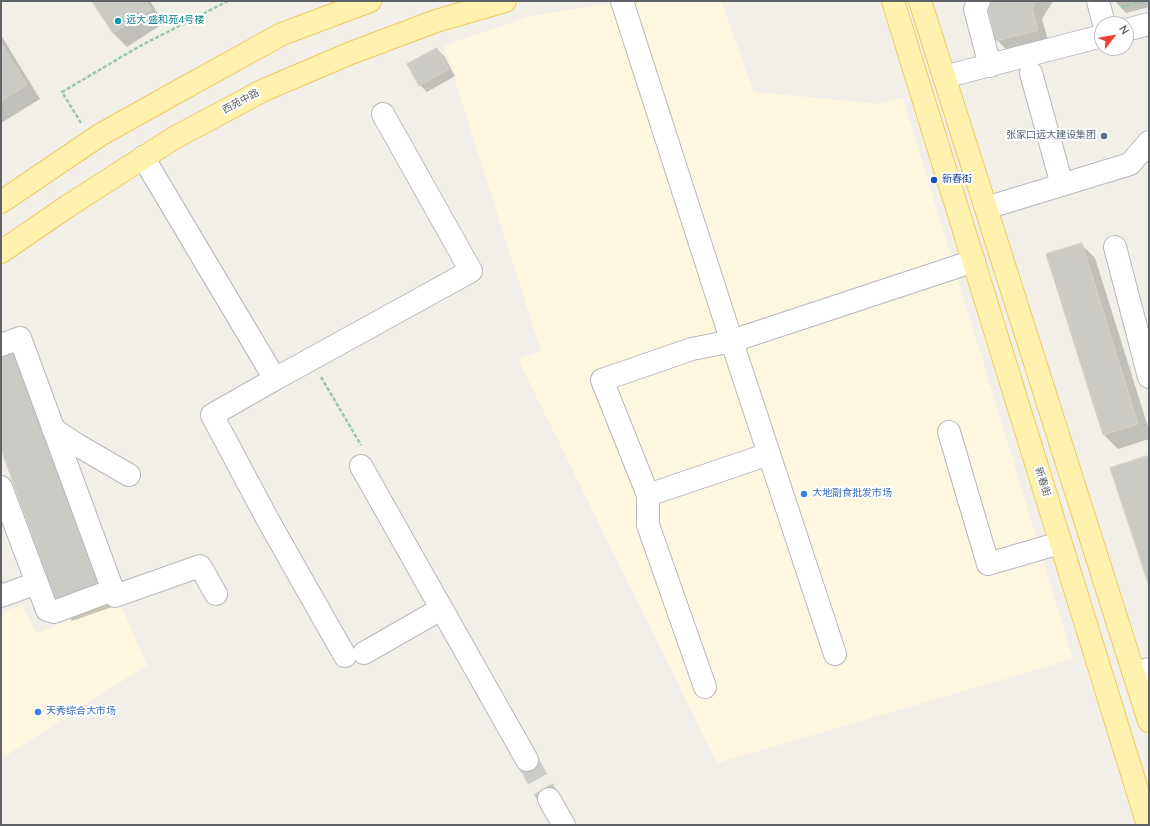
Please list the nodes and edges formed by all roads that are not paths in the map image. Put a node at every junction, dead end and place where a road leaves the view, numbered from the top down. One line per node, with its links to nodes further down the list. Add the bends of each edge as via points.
1 (370, 1): 19 (main road, via 282,34 91,141)
2 (505, 1): 17 (main road, 西苑中路, via 436,21 264,90 174,138)
3 (622, 1): 24 (street)
4 (893, 1): 23 (main road, 新春街)
5 (920, 1): 14 (main road)
6 (979, 1): 12 (street, via 975,9)
7 (1098, 1): 8 (street)
8 (1102, 16)
9 (1149, 24): 10 (street)
10 (1134, 28)
11 (1094, 38): 12 (street)
12 (990, 66): 14 (street)
13 (1030, 73): 18 (street)
14 (944, 78): 20 (main road)
15 (383, 114): 27 (street, via 471,271)
16 (1149, 142): 18 (street, via 1130,164)
17 (143, 158): 22 (main road, 西苑中路); 27 (street)
18 (1062, 185): 20 (street)
19 (1, 202)
20 (986, 208): 42 (main road)
21 (1115, 247): 26 (street)
22 (1, 252)
23 (974, 261): 24 (street); 35 (main road, 新春街)
24 (732, 341): 30 (street); 34 (street, via 692,349 602,380)
25 (1, 345): 28 (street, via 20,338)
26 (1149, 377)
27 (275, 379): 40 (street, via 212,415 270,522 354,655)
28 (53, 429): 32 (street); 37 (street)
29 (949, 432): 35 (street, via 988,564)
30 (769, 454): 34 (street); 41 (street)
31 (361, 466): 40 (street)
32 (129, 475)
33 (1, 487): 36 (street)
34 (648, 495): 43 (street, via 648,525)
35 (1060, 543): 47 (main road, 新春街)
36 (36, 583): 37 (street, via 47,610 54,612); 39 (street)
37 (113, 590): 38 (street, via 115,596 200,566)
38 (216, 594)
39 (1, 596)
40 (441, 609): 45 (street)
41 (835, 654)
42 (1141, 671): 44 (main road)
43 (706, 688)
44 (1148, 716)
45 (527, 760)
46 (549, 799): 48 (street)
47 (1141, 803): 49 (main road); 50 (main road, 新春街)
48 (564, 825)
49 (1138, 825)
50 (1148, 825)

